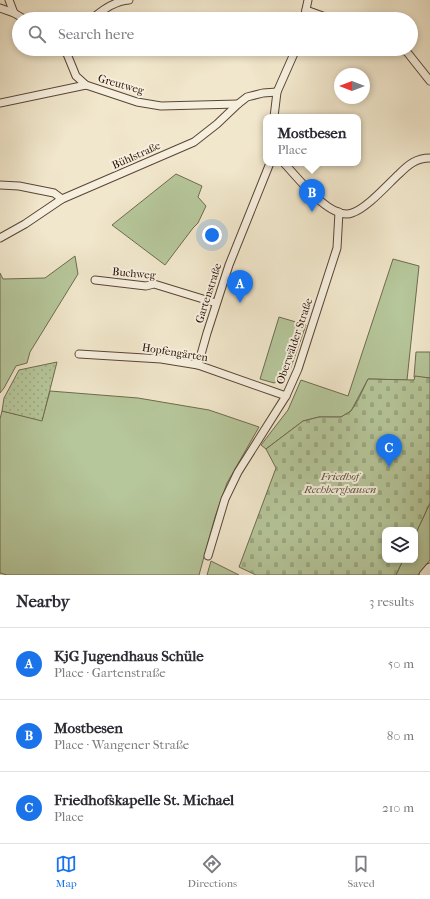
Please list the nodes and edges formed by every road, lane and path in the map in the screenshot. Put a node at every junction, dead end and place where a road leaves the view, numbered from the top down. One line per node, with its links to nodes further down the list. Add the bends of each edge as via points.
1 (9, 0): 7 (street)
2 (130, 0): 8 (street)
3 (308, 0): 5 (street)
4 (0, 8): 6 (street)
5 (306, 10): 9 (street)
6 (12, 12)
7 (14, 12)
8 (102, 12)
9 (311, 12)
10 (69, 56): 14 (street, via 76,76)
11 (293, 56): 15 (street)
12 (410, 56): 13 (street)
13 (430, 81)
14 (86, 85): 16 (street, Greutweg); 17 (street, Greutweg, via 137,102 160,106)
15 (277, 92): 17 (street, Bühlstraße, via 247,97); 18 (street)
16 (0, 103)
17 (238, 104): 23 (street, Bühlstraße, via 194,142)
18 (274, 114)
19 (430, 158): 24 (street, via 416,160 405,167 361,208 351,214)
20 (269, 166): 27 (street, Gartenstraße)
21 (287, 166): 24 (street, via 328,208)
22 (0, 185): 23 (street, via 54,193)
23 (62, 199): 25 (street, Bühlstraße)
24 (339, 212): 30 (street, Oberwälder Straße, via 337,248 298,369)
25 (0, 238)
26 (95, 280): 27 (street, Buchweg, via 146,286 154,284)
27 (216, 303): 29 (street, Gartenstraße)
28 (79, 354): 29 (street, Hopfengärten, via 161,359)
29 (198, 365): 30 (street, Hopfengärten)
30 (286, 396): 31 (street, Oberwälder Straße, via 238,472 225,499)
31 (208, 556)
32 (430, 568): 33 (street)
33 (424, 575)

